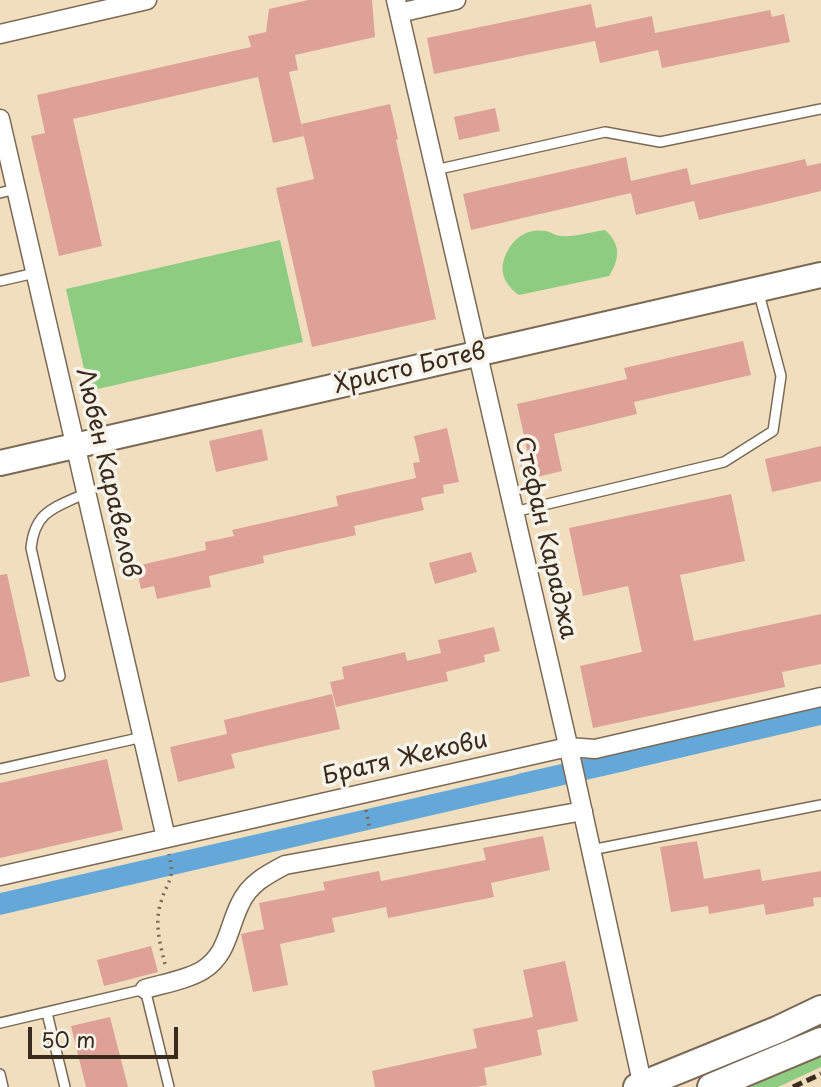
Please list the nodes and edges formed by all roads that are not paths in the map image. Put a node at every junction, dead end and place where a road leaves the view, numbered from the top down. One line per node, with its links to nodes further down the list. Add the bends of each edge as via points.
1 (147, 0): 4 (street)
2 (456, 0): 3 (street)
3 (397, 6): 7 (street, Стефан Караджа)
4 (0, 34)
5 (821, 108): 7 (lane, via 660,142 605,132)
6 (0, 119): 8 (street, Любен Каравелов)
7 (435, 170): 13 (street, Стефан Караджа)
8 (8, 191): 9 (street, Любен Каравелов)
9 (35, 273): 11 (lane); 14 (street, Любен Каравелов)
10 (821, 275): 12 (street, Христо Ботев)
11 (0, 281)
12 (758, 290): 13 (street, Христо Ботев); 17 (lane, via 781,376 773,432 724,462)
13 (477, 354): 14 (street, Христо Ботев); 17 (street, Стефан Караджа)
14 (75, 446): 15 (street, Христо Ботев); 16 (street, Любен Каравелов)
15 (0, 463)
16 (86, 492): 18 (lane, via 45,513 33,530 31,548); 20 (street, Любен Каравелов)
17 (514, 512): 21 (street, Стефан Караджа)
18 (60, 676)
19 (821, 697): 21 (street, Братя Жекови)
20 (142, 737): 22 (lane); 25 (street, Любен Каравелов)
21 (570, 753): 24 (street, Стефан Караджа); 25 (street, Братя Жекови)
22 (0, 769)
23 (821, 805): 26 (lane)
24 (583, 811): 26 (street, Стефан Караджа); 28 (street, via 285,865 258,880 240,903 227,943 202,971)
25 (167, 846): 27 (street, Братя Жекови)
26 (591, 850): 34 (street, Стефан Караджа)
27 (0, 876)
28 (145, 989): 30 (lane); 37 (lane)
29 (821, 1009): 34 (main road)
30 (47, 1013): 31 (lane); 36 (lane)
31 (0, 1023)
32 (821, 1041): 38 (main road)
33 (0, 1074): 35 (lane)
34 (641, 1086)
35 (3, 1087)
36 (65, 1087)
37 (169, 1087)
38 (711, 1087)

